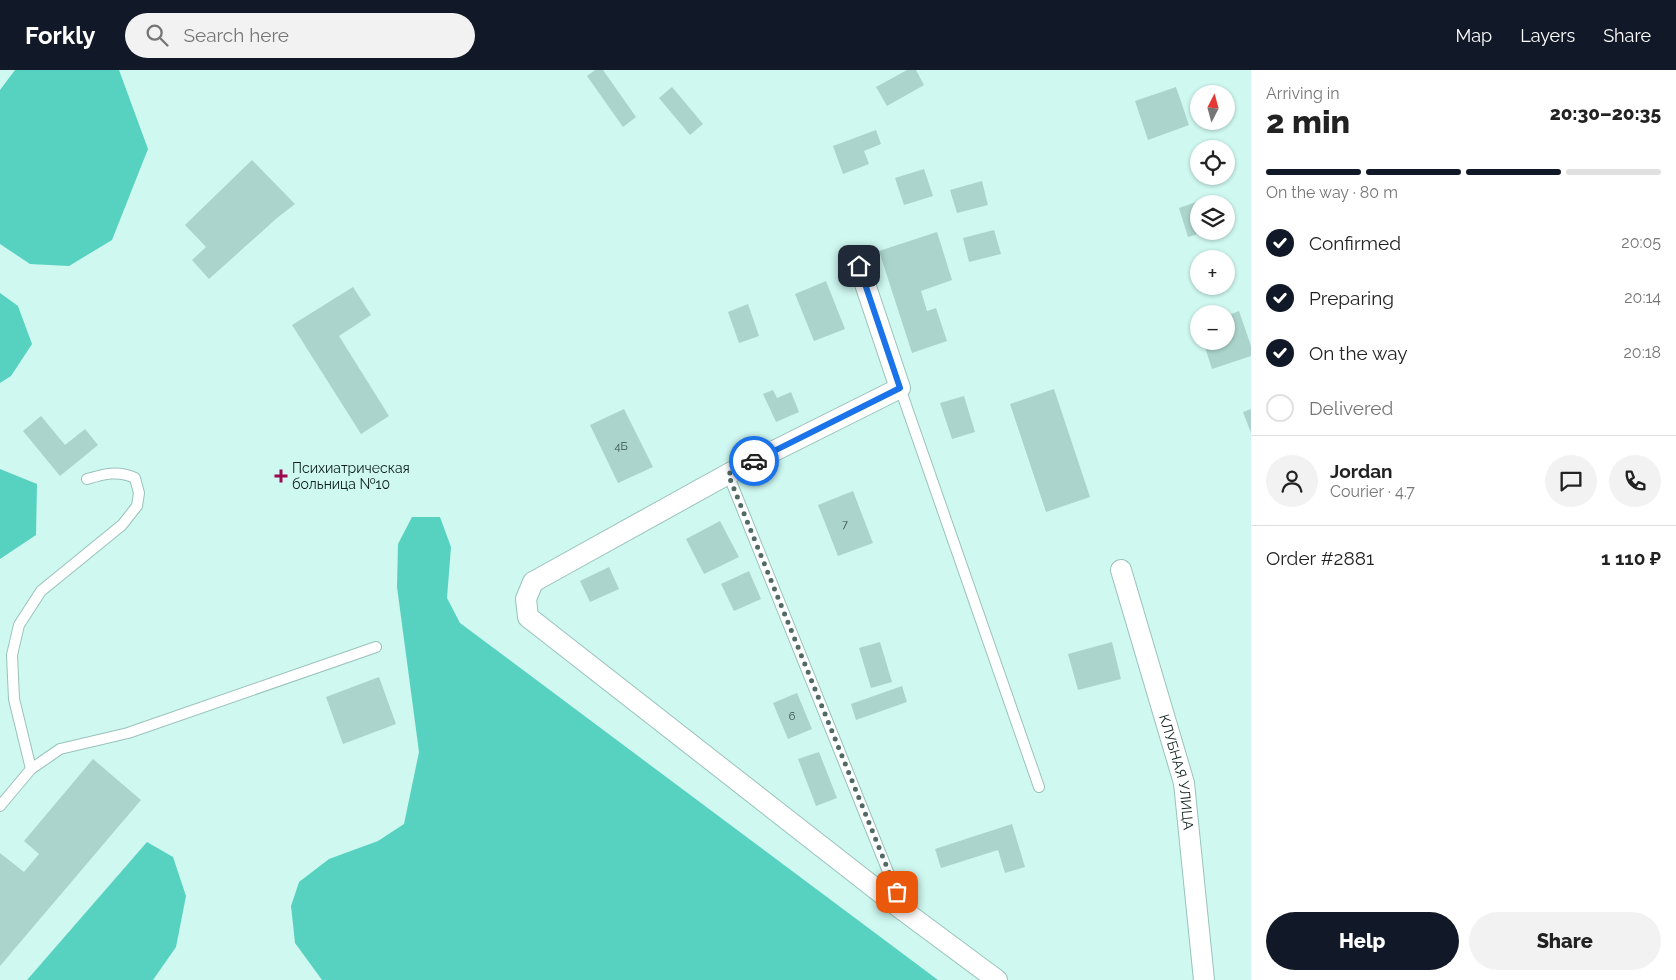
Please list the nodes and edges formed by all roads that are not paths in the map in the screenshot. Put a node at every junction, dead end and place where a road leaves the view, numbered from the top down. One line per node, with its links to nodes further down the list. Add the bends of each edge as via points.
1 (859, 266): 2 (street)
2 (900, 388): 3 (street); 8 (lane)
3 (728, 474): 10 (lane); 10 (street, via 533,582 526,599 528,617)
4 (87, 479): 7 (lane, via 110,472 135,478 137,506 122,525 42,591 20,625 12,655 14,699)
5 (1121, 570): 12 (street, КЛУБНАЯ УЛИЦА, via 1184,783)
6 (376, 647): 7 (lane, via 128,733 60,750)
7 (30, 769): 9 (lane)
8 (1039, 787)
9 (0, 806)
10 (904, 911): 11 (street)
11 (997, 980)
12 (1204, 980)

